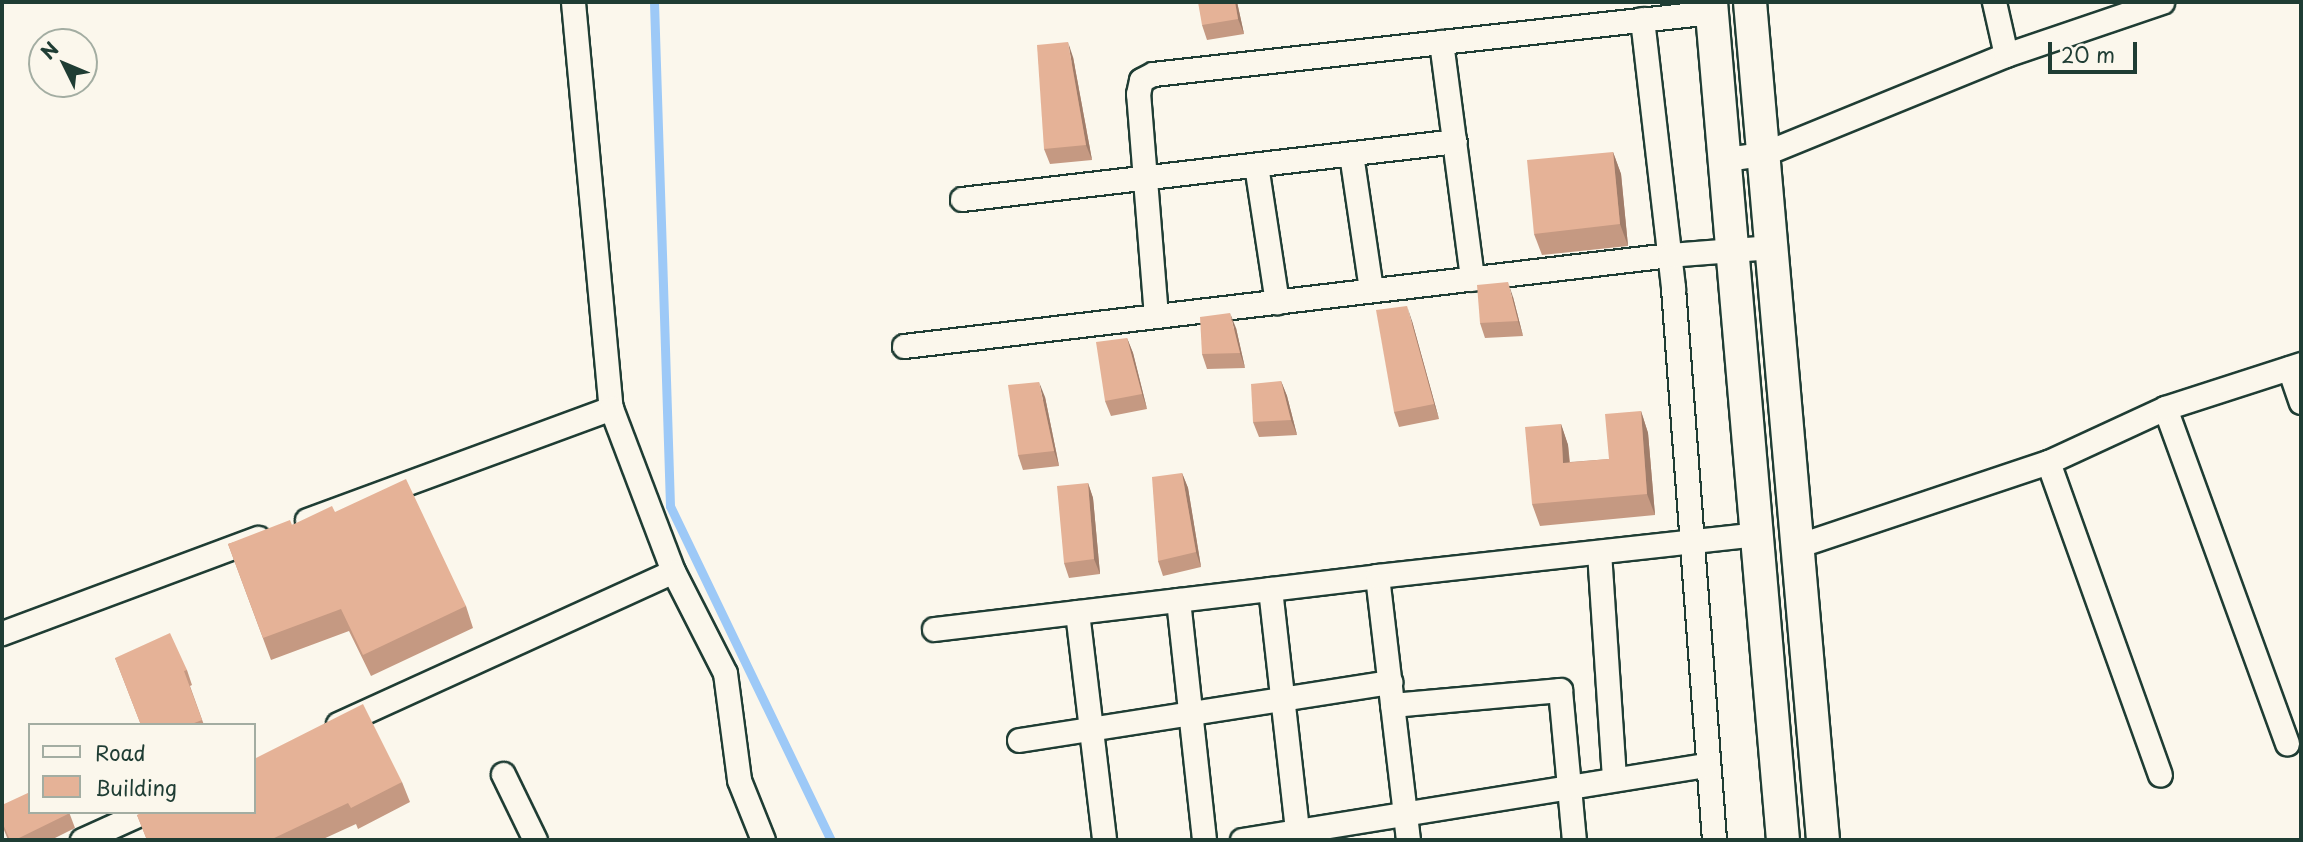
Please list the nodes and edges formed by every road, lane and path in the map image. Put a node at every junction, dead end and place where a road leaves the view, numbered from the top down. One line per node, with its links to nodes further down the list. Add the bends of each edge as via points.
1 (573, 2): 26 (street)
2 (1750, 2): 11 (street)
3 (1994, 2): 8 (street)
4 (2162, 2): 8 (street)
5 (1711, 7): 6 (street); 12 (street)
6 (1642, 19): 7 (street); 18 (street)
7 (1441, 42): 9 (street); 14 (street, via 1153,74 1141,80 1138,94)
8 (2006, 55): 11 (street)
9 (1455, 141): 10 (street); 19 (street)
10 (1351, 154): 13 (street); 20 (street)
11 (1763, 155): 12 (street); 16 (street)
12 (1726, 159): 17 (street)
13 (1256, 165): 14 (street); 21 (street)
14 (1145, 178): 15 (street); 22 (street)
15 (962, 199)
16 (1770, 247): 17 (street); 31 (street)
17 (1732, 249): 18 (street); 29 (street)
18 (1670, 255): 19 (street); 30 (street)
19 (1472, 279): 20 (street)
20 (1371, 290): 21 (street)
21 (1277, 302): 22 (street)
22 (1156, 316): 23 (street)
23 (904, 346)
24 (2295, 366): 25 (street); 27 (street)
25 (2301, 402)
26 (611, 408): 33 (street); 39 (street)
27 (2165, 408): 28 (street); 46 (street)
28 (2048, 462): 31 (street); 49 (street)
29 (1759, 534): 30 (street); 64 (street)
30 (1692, 542): 32 (street); 47 (street)
31 (1797, 546): 65 (street)
32 (1599, 552): 34 (street); 50 (street)
33 (673, 571): 44 (street); 57 (street, via 725,673 739,780)
34 (1377, 576): 35 (street); 40 (street)
35 (1270, 589): 36 (street); 41 (street)
36 (1178, 600): 37 (street); 42 (street)
37 (1077, 612): 38 (street); 43 (street)
38 (934, 629)
39 (2, 633)
40 (1391, 694): 41 (street); 51 (street, via 1560,690); 53 (street)
41 (1282, 699): 42 (street); 54 (street)
42 (1190, 713): 43 (street); 59 (street)
43 (1090, 729): 45 (street); 58 (street)
44 (317, 733)
45 (1019, 740)
46 (2287, 743)
47 (1707, 765): 50 (street); 63 (street)
48 (503, 774): 56 (street)
49 (2160, 775)
50 (1614, 779): 51 (street)
51 (1569, 787): 53 (street); 62 (street)
52 (140, 814): 55 (street)
53 (1405, 814): 54 (street); 61 (street)
54 (1297, 836): 60 (street)
55 (82, 840)
56 (534, 840)
57 (763, 840)
58 (1104, 840)
59 (1204, 840)
60 (1242, 840)
61 (1408, 840)
62 (1574, 840)
63 (1714, 840)
64 (1783, 840)
65 (1823, 840)

